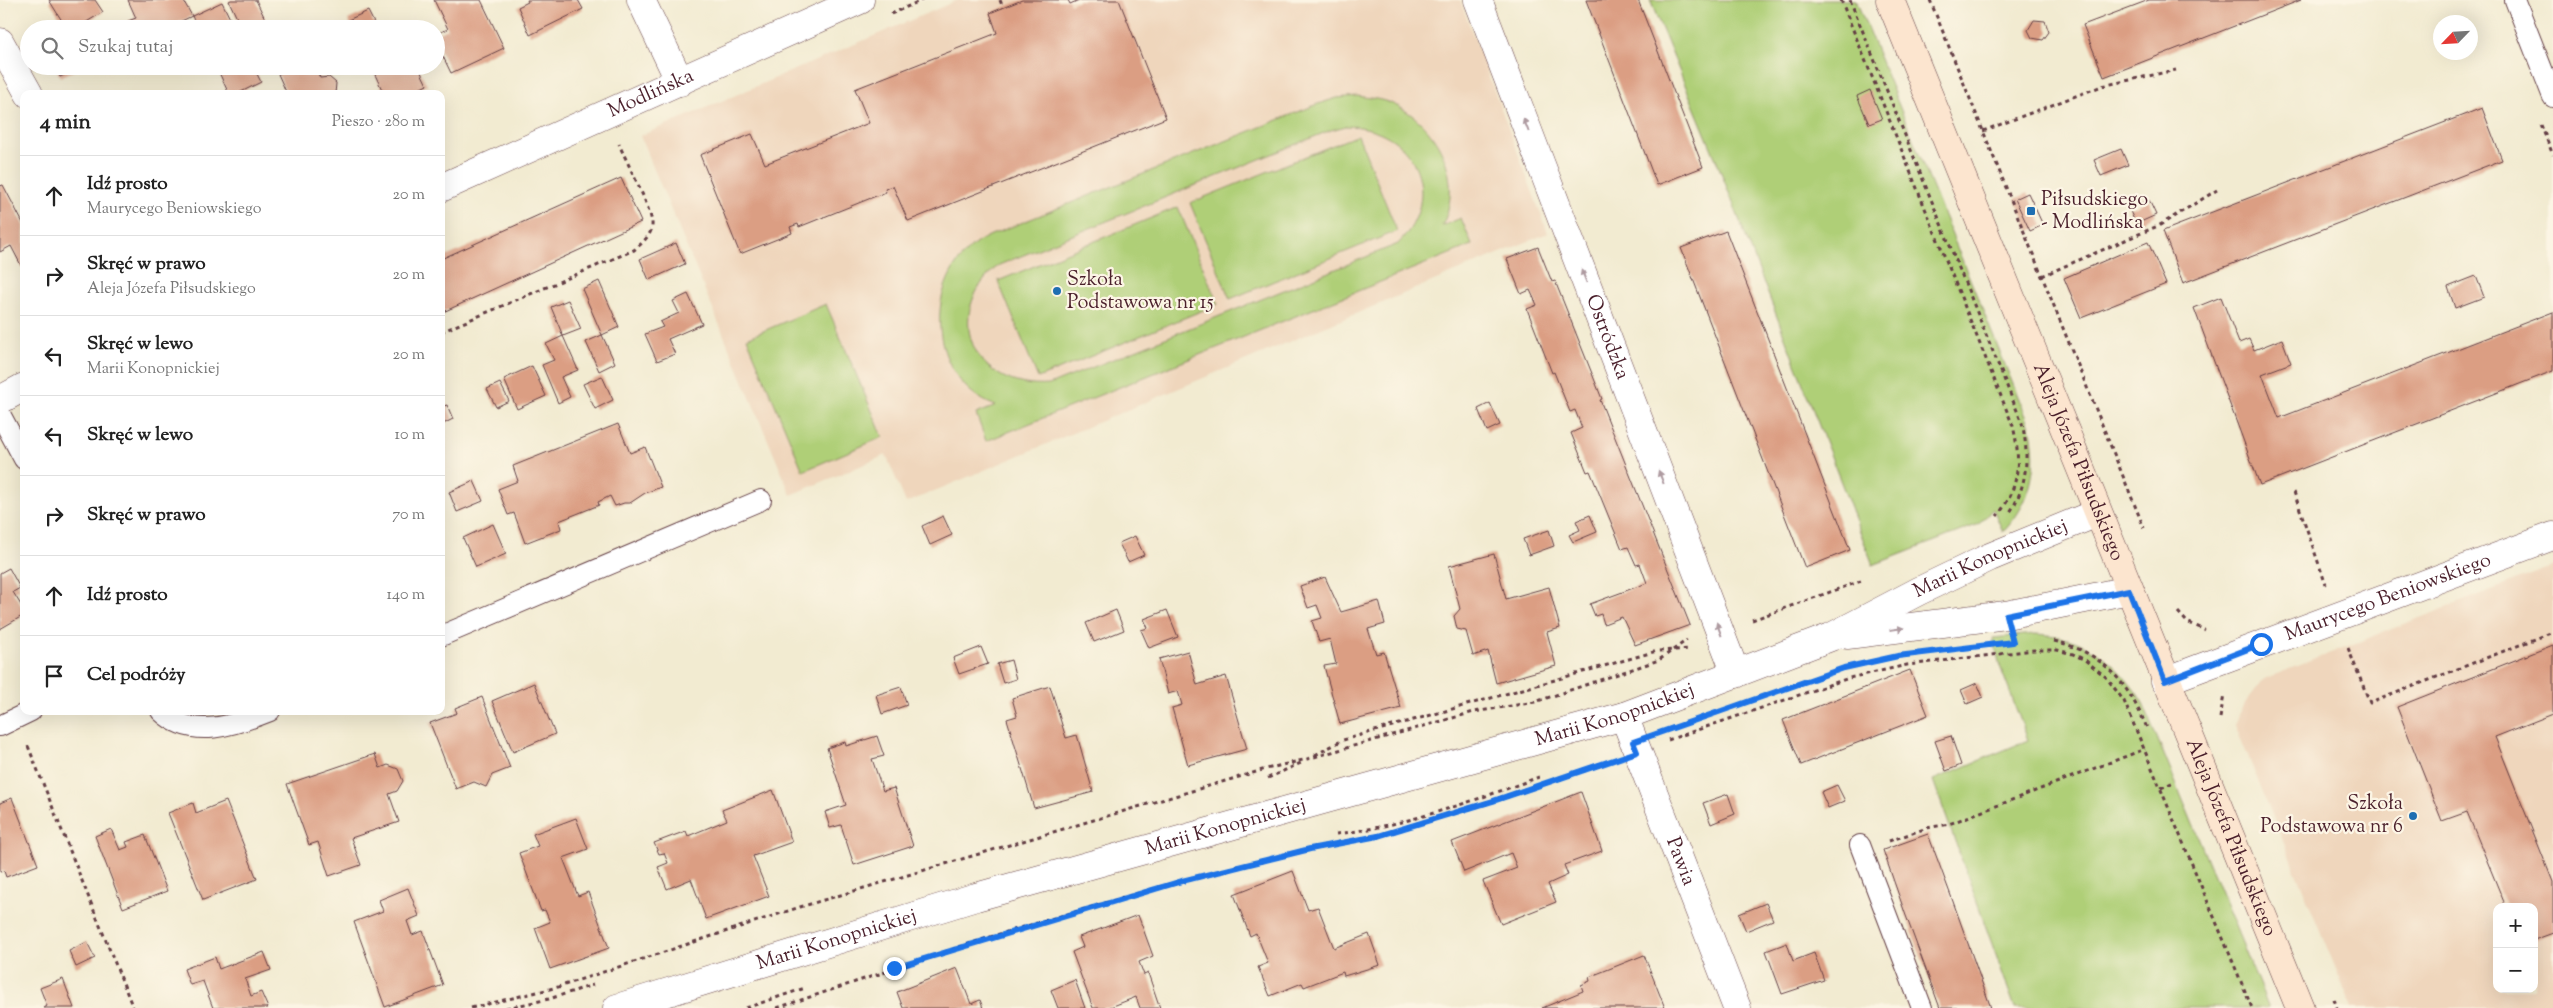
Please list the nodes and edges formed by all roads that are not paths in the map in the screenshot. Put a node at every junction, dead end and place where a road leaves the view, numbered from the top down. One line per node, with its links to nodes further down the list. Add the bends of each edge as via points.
1 (641, 0): 7 (street)
2 (860, 0): 7 (street, Modlińska)
3 (1478, 0): 21 (street, Ostródzka, one-way to 3)
4 (1890, 0): 16 (main road, Aleja Józefa Piłsudskiego)
5 (2515, 0): 9 (lane)
6 (0, 42): 8 (street)
7 (680, 82): 10 (street, Modlińska)
8 (27, 90)
9 (2553, 97)
10 (445, 186)
11 (20, 389): 12 (street)
12 (0, 400)
13 (0, 414): 14 (lane)
14 (20, 452)
15 (761, 500): 19 (lane)
16 (2097, 513): 18 (main road, Aleja Józefa Piłsudskiego); 20 (street, Marii Konopnickiej, via 1990,557)
17 (2553, 536): 22 (street, Maurycego Beniowskiego)
18 (2129, 590): 20 (street, Marii Konopnickiej, one-way to 18, via 2006,615); 22 (main road, Aleja Józefa Piłsudskiego)
19 (445, 634)
20 (1831, 638): 21 (street, Marii Konopnickiej)
21 (1736, 674): 25 (street, Marii Konopnickiej)
22 (2165, 681): 31 (main road, Aleja Józefa Piłsudskiego)
23 (166, 715): 24 (lane, via 192,728 233,725)
24 (259, 715)
25 (1624, 716): 27 (street, Marii Konopnickiej, via 976,897); 29 (street, Pawia)
26 (1862, 849): 30 (lane)
27 (661, 1001): 28 (street, Marii Konopnickiej)
28 (617, 1008)
29 (1736, 1008)
30 (1922, 1008)
31 (2300, 1008)

